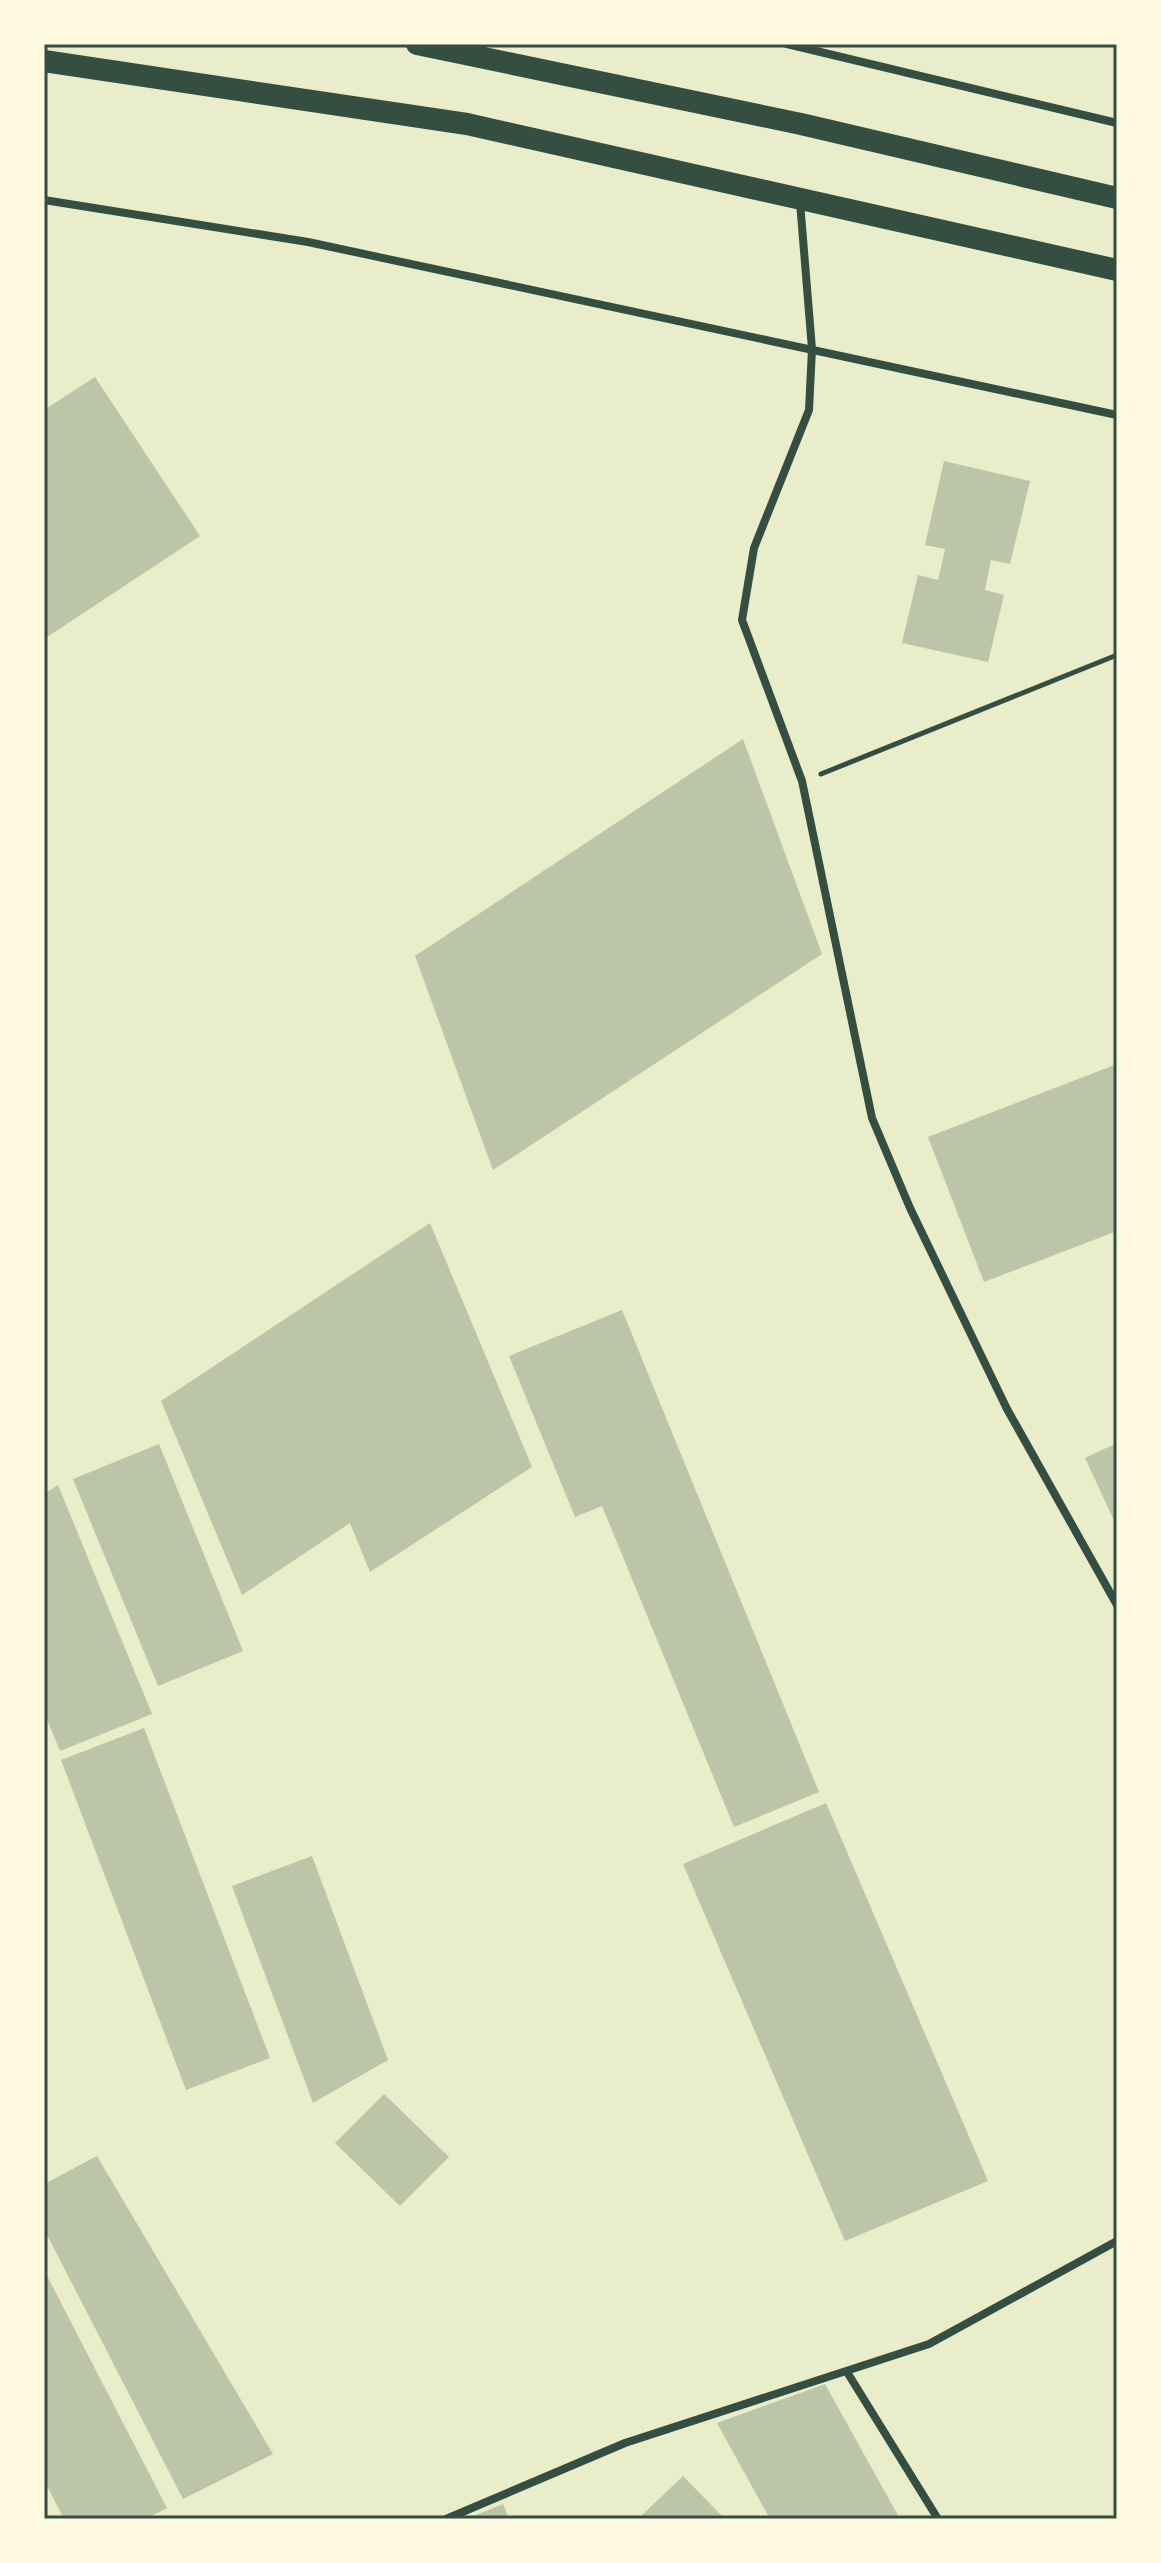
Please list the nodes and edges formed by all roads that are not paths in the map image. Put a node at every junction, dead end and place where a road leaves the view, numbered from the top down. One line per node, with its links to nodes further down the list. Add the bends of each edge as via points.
1 (417, 44): 6 (highway, via 801,124)
2 (787, 44): 4 (street)
3 (44, 61): 5 (highway, via 467,124)
4 (1117, 123)
5 (800, 197): 8 (highway); 9 (street)
6 (1117, 198)
7 (44, 200): 9 (street, via 308,242)
8 (1117, 270)
9 (812, 349): 10 (street); 11 (street, via 809,410 754,548 742,620 802,781 872,1118 1007,1409)
10 (1117, 415)
11 (1117, 1605)
12 (1117, 2241): 13 (street, via 929,2344)
13 (847, 2372): 14 (street, via 625,2443); 15 (street)
14 (446, 2519)
15 (938, 2519)

